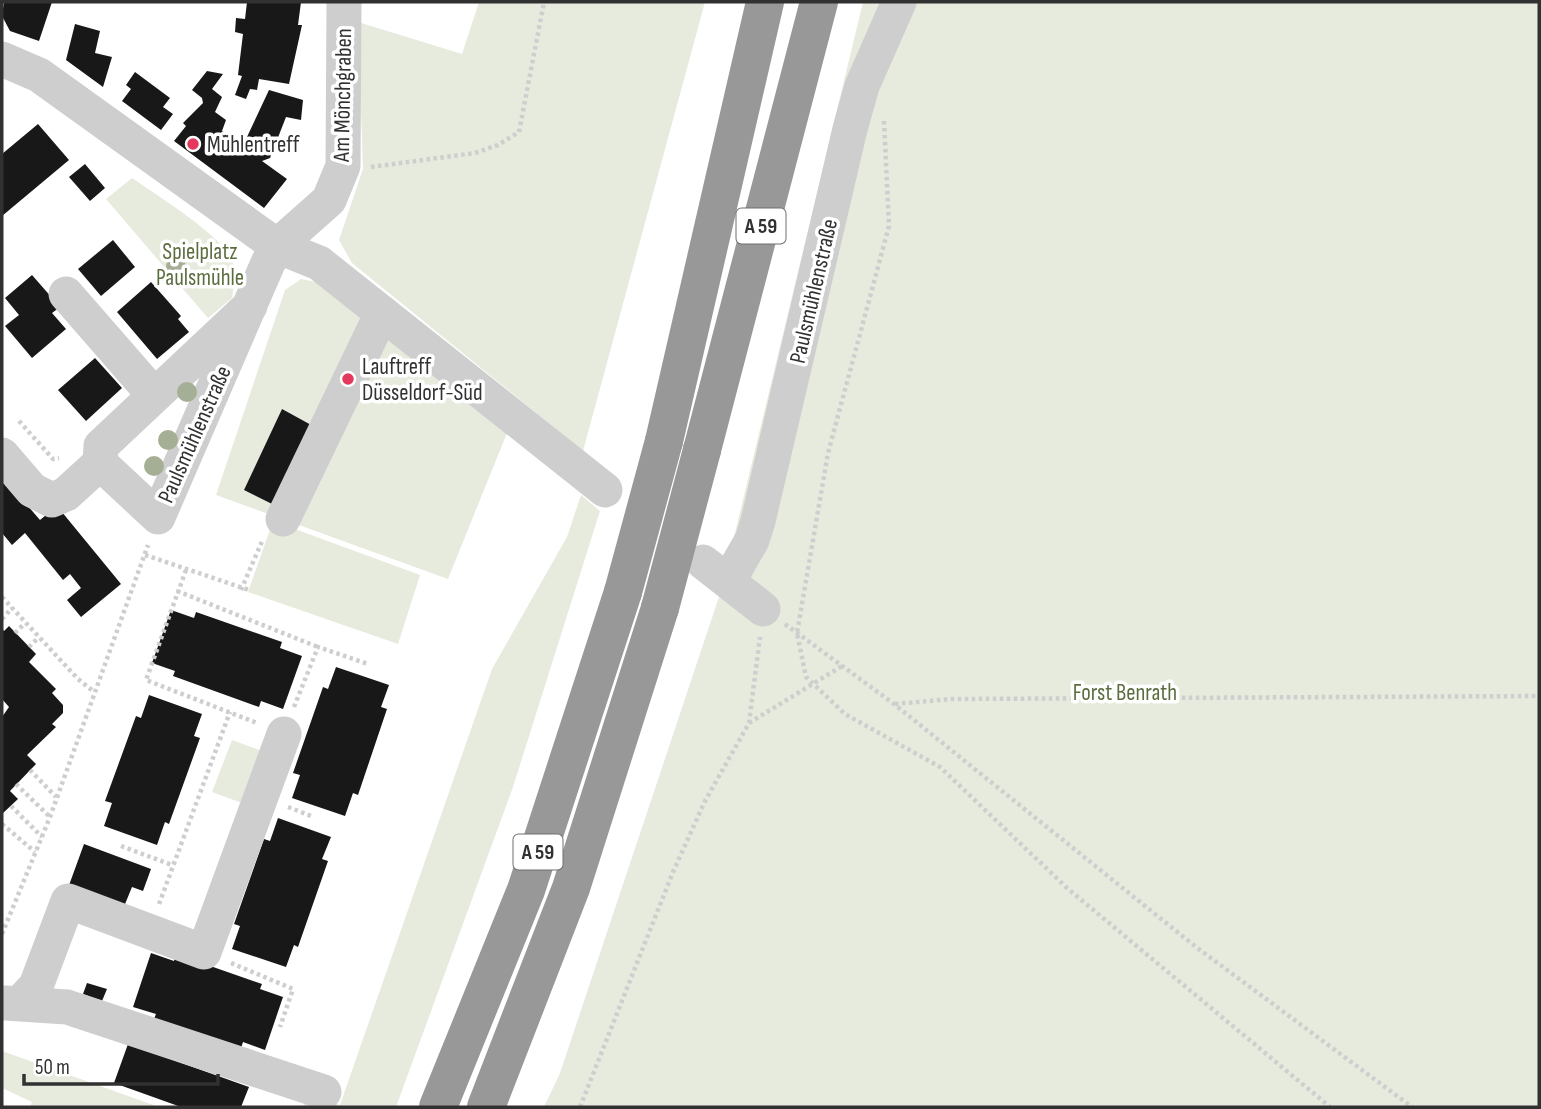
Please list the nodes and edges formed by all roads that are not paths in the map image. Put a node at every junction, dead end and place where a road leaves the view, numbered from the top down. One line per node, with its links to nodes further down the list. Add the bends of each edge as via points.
1 (344, 2): 6 (street, Am Mönchgraben, via 343,166 330,201)
2 (765, 2): 19 (highway, A 59, bridge, via 664,441 623,592 526,890)
3 (819, 2): 20 (highway, A 59, bridge, via 660,608 571,888)
4 (899, 2): 15 (street, Paulsmühlenstraße, via 859,97 752,540 716,571)
5 (2, 59): 6 (street, via 39,75)
6 (277, 246): 8 (street, Paulsmühlenstraße); 9 (street, via 319,263)
7 (66, 294): 10 (street)
8 (250, 306): 10 (street, Paulsmühlenstraße); 12 (street, Paulsmühlenstraße, via 158,517)
9 (383, 313): 13 (street); 14 (street)
10 (154, 395): 12 (street, Paulsmühlenstraße, via 101,446)
11 (2, 455): 12 (street, via 32,490 52,500 66,494)
12 (99, 458)
13 (605, 490)
14 (283, 519)
15 (763, 609)
16 (284, 734): 17 (street, via 204,952 68,901 36,986)
17 (11, 1003): 18 (street, via 67,1007)
18 (324, 1091)
19 (438, 1107)
20 (486, 1107)

